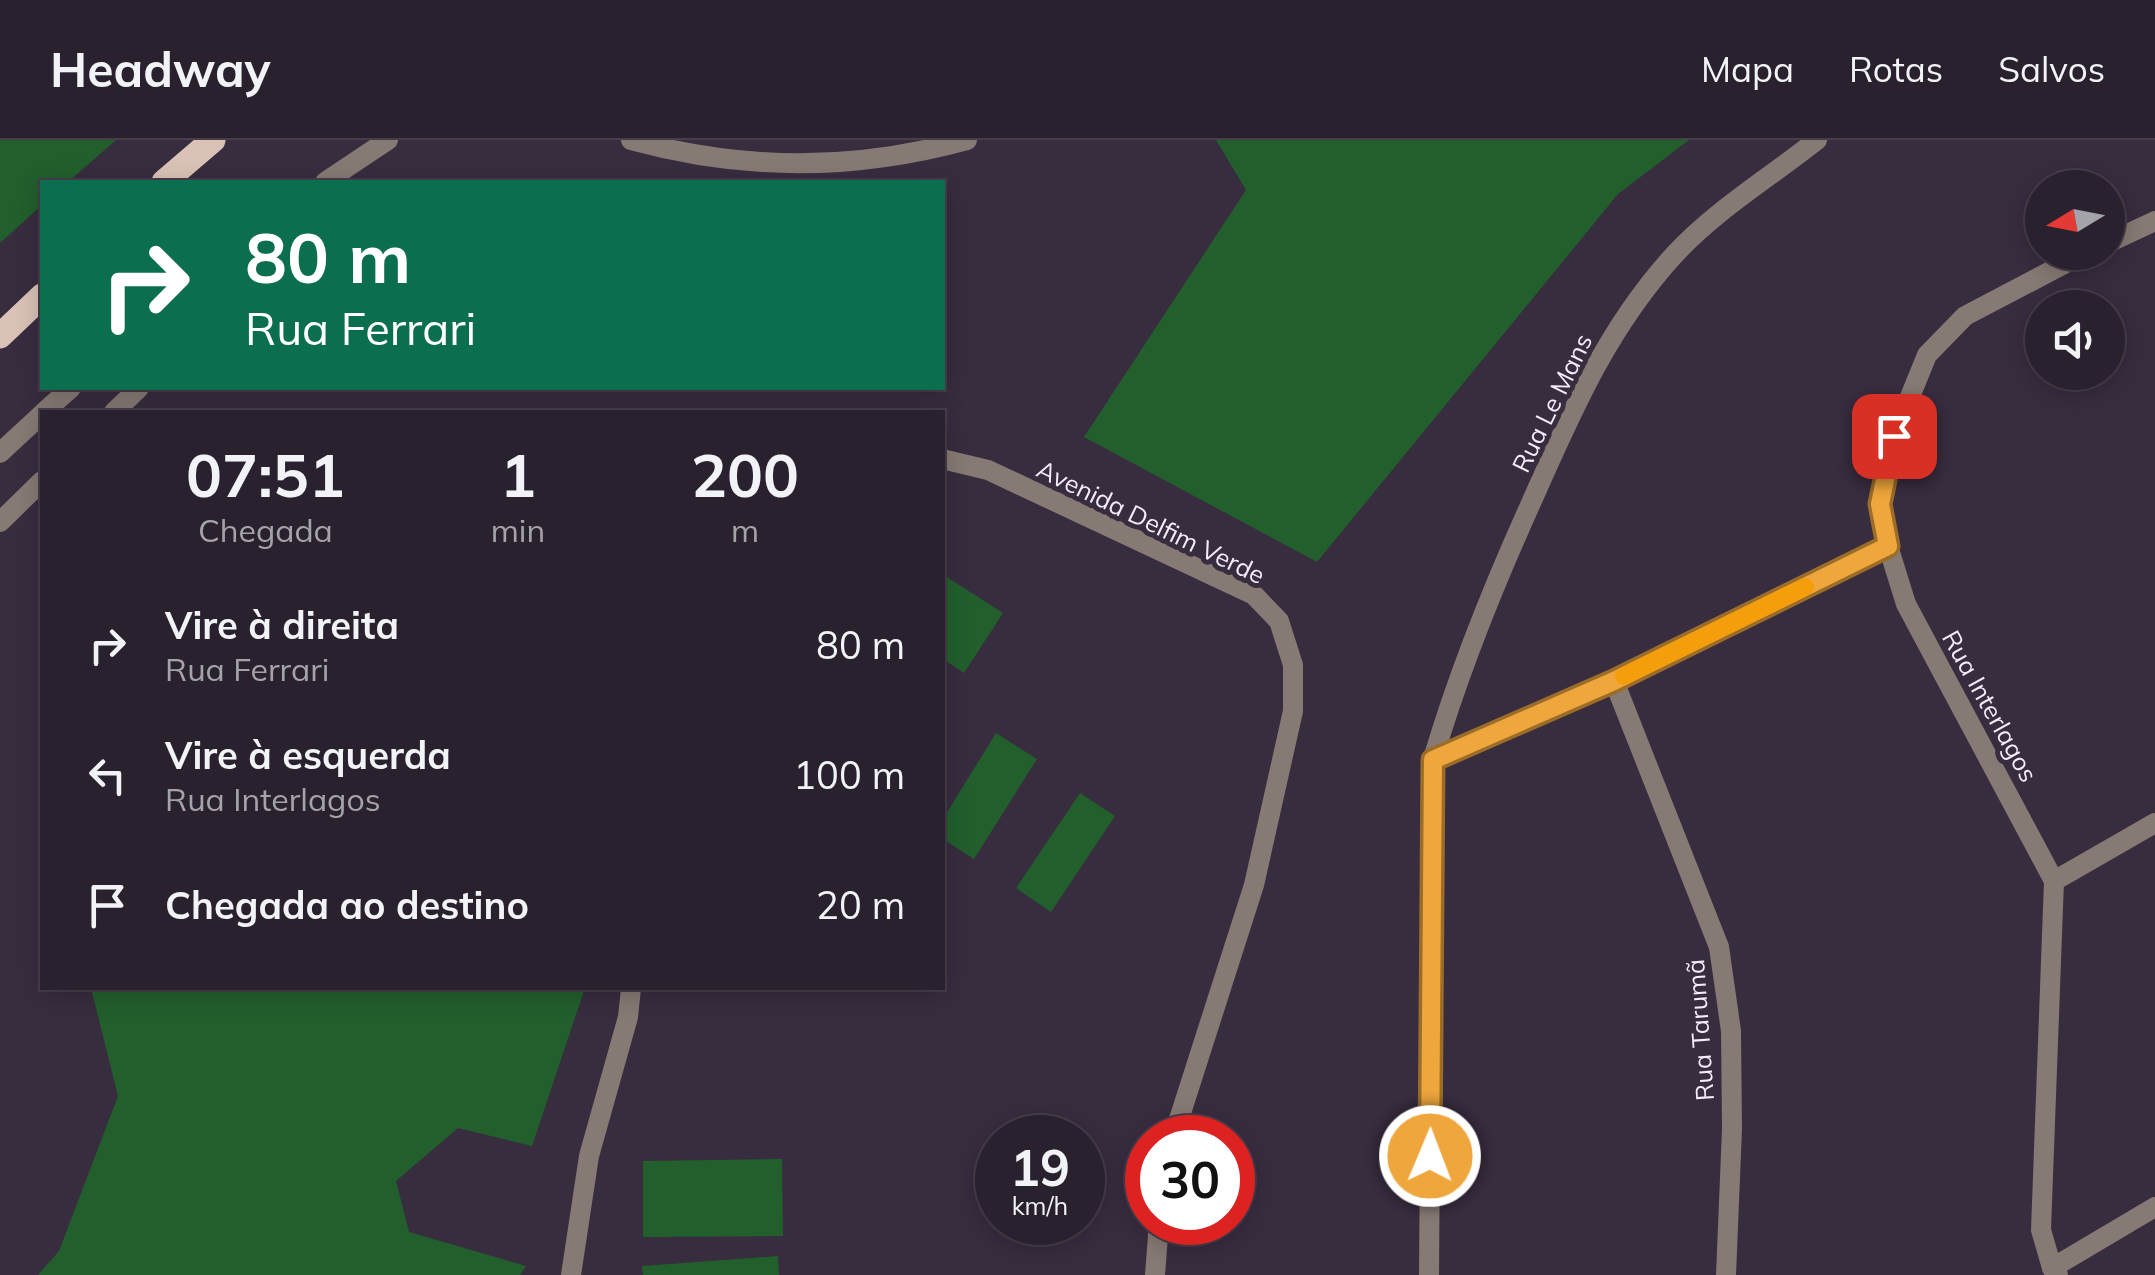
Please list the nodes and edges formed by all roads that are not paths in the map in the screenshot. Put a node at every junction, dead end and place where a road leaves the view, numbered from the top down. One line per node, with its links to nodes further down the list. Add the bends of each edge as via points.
1 (212, 140): 6 (main road)
2 (388, 140): 7 (street)
3 (631, 140): 4 (street, via 724,160 799,166)
4 (967, 140)
5 (1818, 140): 24 (street, Rua Le Mans, via 1719,212 1677,252 1638,297 1595,365 1492,591)
6 (166, 180)
7 (329, 180)
8 (2155, 221): 9 (street)
9 (2125, 235)
10 (2053, 270): 22 (street, Rua Interlagos, via 1965,316 1927,355 1890,453 1880,504)
11 (40, 298): 12 (main road)
12 (0, 336)
13 (69, 390): 15 (street)
14 (138, 390): 16 (street)
15 (46, 410)
16 (116, 410)
17 (40, 416): 18 (street)
18 (0, 454)
19 (945, 460): 28 (street, Avenida Delfim Verde, via 988,470 1254,596 1280,621 1293,665 1292,711 1254,884)
20 (40, 483): 21 (street)
21 (0, 522)
22 (1888, 546): 23 (street); 26 (street, Rua Interlagos, via 1906,604)
23 (1614, 681): 24 (street); 35 (street, Rua Tarumã, via 1719,947 1731,1031)
24 (1433, 760): 34 (street, Rua Le Mans)
25 (2155, 823): 26 (street)
26 (2054, 881): 31 (street, via 2041,1230)
27 (631, 990): 32 (street, via 589,1156)
28 (1181, 1115)
29 (2155, 1207): 31 (street)
30 (1157, 1245): 33 (street)
31 (2055, 1272)
32 (571, 1275)
33 (1155, 1275)
34 (1429, 1275)
35 (1726, 1275)

